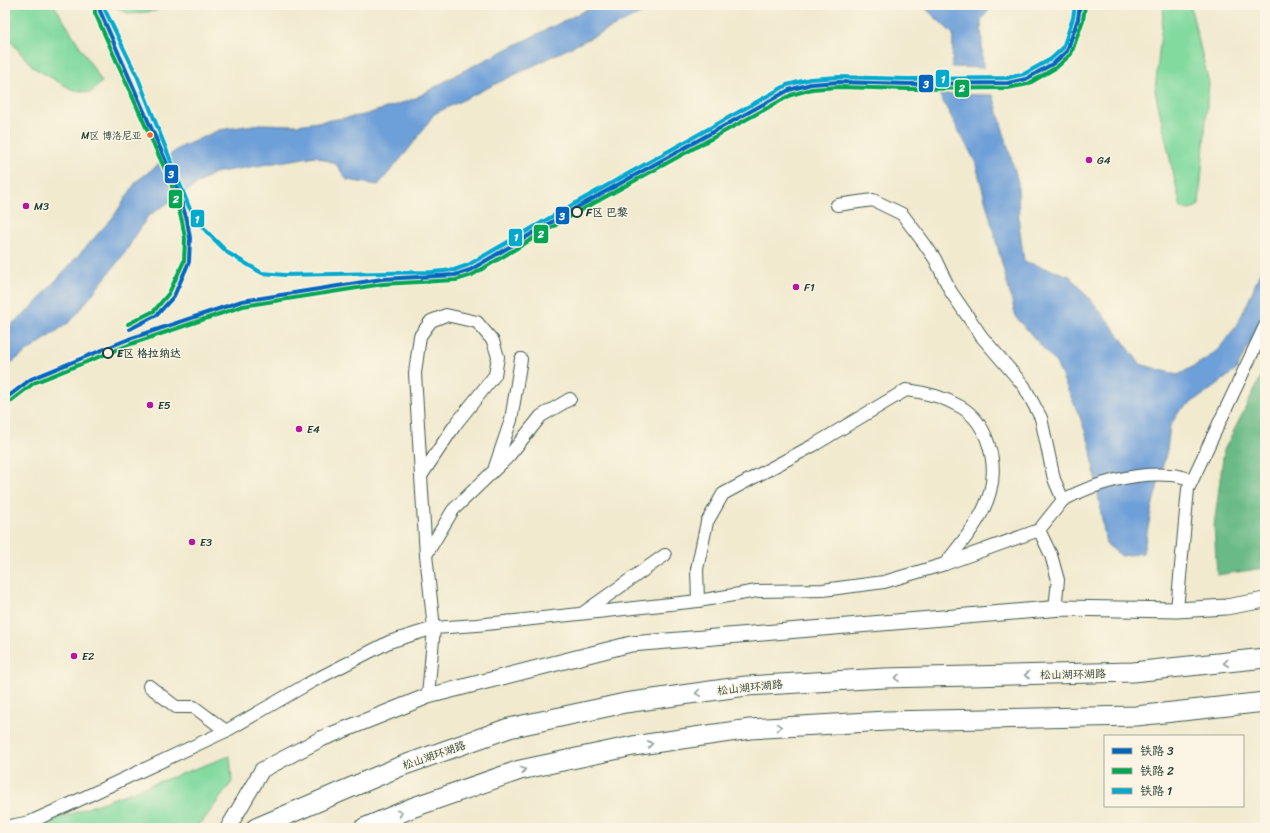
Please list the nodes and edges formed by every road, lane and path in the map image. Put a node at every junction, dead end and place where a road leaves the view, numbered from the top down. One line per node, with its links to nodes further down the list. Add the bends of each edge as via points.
1 (838, 205): 8 (street, via 873,200 902,214 920,237 935,259 951,292 982,337 1024,386 1041,418 1054,479)
2 (1265, 326): 7 (street)
3 (521, 359): 5 (street, via 511,420)
4 (570, 399): 5 (street, via 541,416 508,457)
5 (494, 470): 10 (street, via 453,510)
6 (421, 476): 6 (street, via 416,373 420,336 431,321 446,315 477,322 493,341 498,357 496,375 455,425); 10 (street)
7 (1192, 480): 8 (street, via 1172,475 1124,478 1080,491); 16 (street, via 1188,489)
8 (1063, 500): 9 (street)
9 (1039, 530): 12 (street); 15 (street, via 1052,555 1058,580)
10 (426, 555): 18 (street)
11 (665, 555): 17 (street)
12 (945, 564): 13 (street, via 884,582 823,590 757,591); 13 (street, via 977,521 990,492 990,448 981,428 963,408 939,396 906,390 814,445 723,494 707,522 697,569)
13 (698, 601): 17 (street)
14 (1264, 601): 16 (street, via 1226,607)
15 (1055, 609): 16 (street); 21 (street, via 631,644)
16 (1177, 610)
17 (582, 614): 18 (street)
18 (434, 628): 21 (street); 23 (street, via 389,642 311,682)
19 (1265, 658): 26 (main road, 松山湖环湖路, one-way to 26, via 1133,672 884,678 746,686 625,703 509,728 398,767)
20 (149, 686): 23 (street, via 176,707 194,707)
21 (428, 696): 25 (street, via 321,739 262,770)
22 (1265, 702): 27 (main road, one-way to 22, via 414,807 520,770 633,746 750,729 886,721 1136,716)
23 (226, 731): 24 (street, via 30,822)
24 (5, 827)
25 (228, 828)
26 (256, 828)
27 (364, 828)

